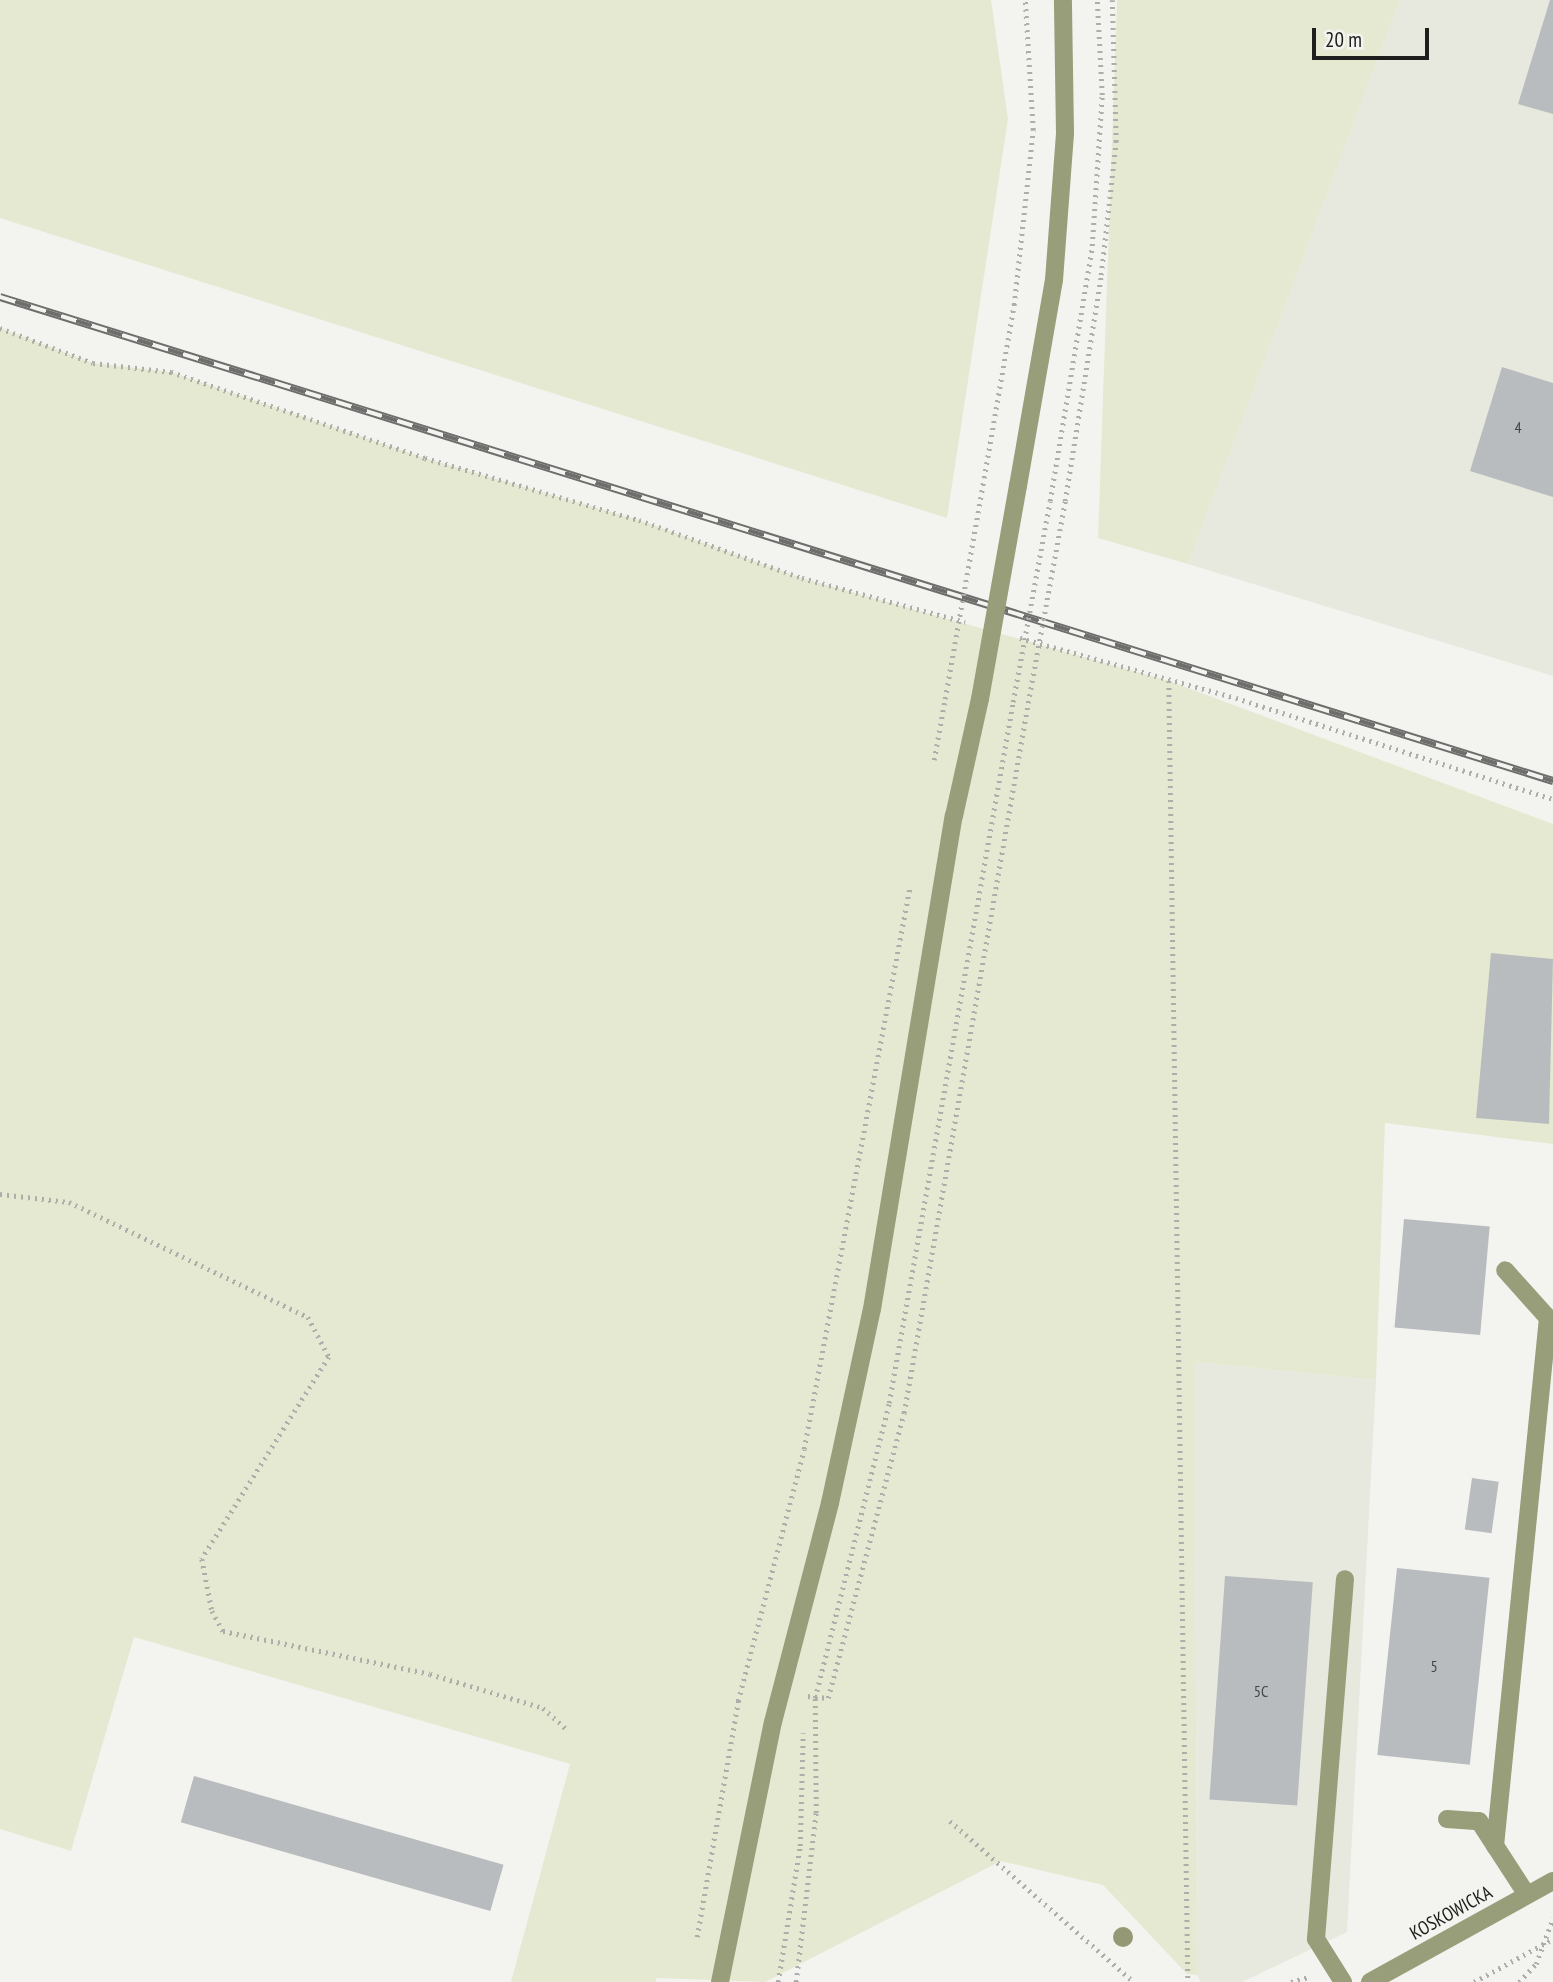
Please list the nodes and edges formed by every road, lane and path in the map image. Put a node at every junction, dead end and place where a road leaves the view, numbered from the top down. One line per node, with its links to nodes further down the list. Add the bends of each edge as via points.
1 (1025, 0): 12 (path, bridge, via 1033,130 1014,305)
2 (1063, 0): 27 (street, bridge, via 1065,134 1054,280 980,699 954,816 872,1309)
3 (1112, 0): 9 (path, bridge, via 1116,142 1065,501)
4 (0, 328): 6 (path, via 93,363 171,372 425,458 639,520 802,578)
5 (1051, 501): 8 (path, bridge)
6 (967, 623)
7 (1013, 636): 8 (path)
8 (1024, 639): 9 (path); 11 (path, bridge)
9 (1039, 644): 10 (path); 18 (path, bridge, via 904,1413 828,1698 805,1696)
10 (1169, 681): 13 (path); 35 (path)
11 (1013, 702)
12 (932, 767)
13 (1553, 799)
14 (912, 876): 29 (path, via 804,1449 738,1701)
15 (0, 1194): 20 (path, via 69,1202 308,1317 329,1357 202,1559 212,1611 223,1631 430,1674 543,1708)
16 (1505, 1270): 23 (street, via 1548,1318)
17 (1345, 1579): 36 (street, via 1316,1940)
18 (804, 1706)
19 (803, 1726): 33 (path, via 800,1846)
20 (565, 1728)
21 (1447, 1819): 23 (street, via 1479,1821)
22 (950, 1821): 34 (path)
23 (1495, 1846): 25 (street)
24 (1553, 1881): 25 (street, KOSKOWICKA)
25 (1527, 1895): 37 (street, KOSKOWICKA)
26 (1553, 1918): 30 (path)
27 (728, 1935): 31 (street); 32 (street)
28 (1553, 1939): 30 (path)
29 (696, 1943)
30 (1544, 1944): 38 (path); 39 (path, via 1536,1965)
31 (720, 1982)
32 (733, 1982)
33 (778, 1982)
34 (1134, 1982)
35 (1188, 1982)
36 (1343, 1982)
37 (1370, 1982)
38 (1474, 1982)
39 (1519, 1982)

